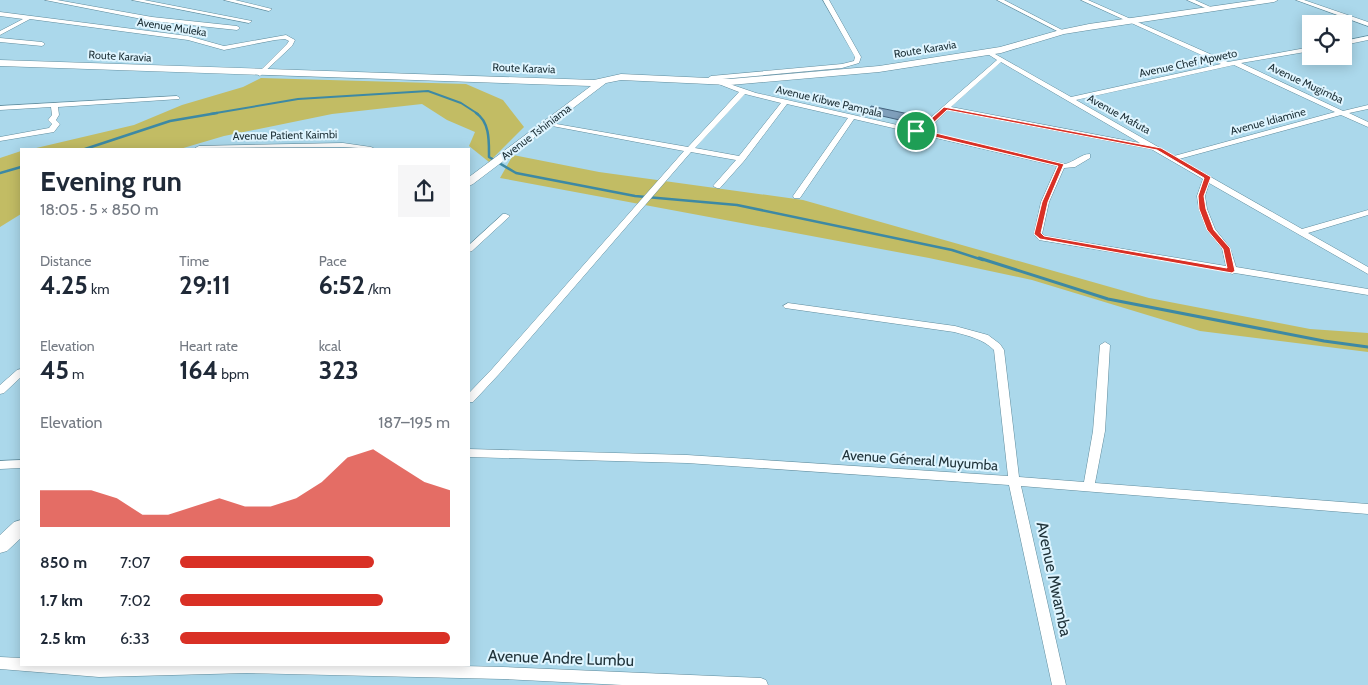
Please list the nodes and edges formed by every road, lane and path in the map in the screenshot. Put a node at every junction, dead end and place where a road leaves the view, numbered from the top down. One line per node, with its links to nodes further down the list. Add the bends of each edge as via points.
1 (48, 0): 17 (street, via 152,19)
2 (135, 0): 15 (street)
3 (227, 0): 11 (street)
4 (826, 0): 30 (street, via 858,57 856,62)
5 (1000, 0): 18 (street)
6 (1084, 0): 14 (street, Avenue Mugimba)
7 (1190, 0): 10 (street)
8 (1274, 0): 10 (street, Route Karavia)
9 (1299, 0): 16 (street)
10 (1212, 8): 14 (street, Route Karavia)
11 (269, 9)
12 (0, 14): 13 (street, Avenue Muleka)
13 (28, 18): 19 (street); 29 (street, Avenue Muleka, via 188,38 224,48 275,38 292,40)
14 (1128, 20): 18 (street, Route Karavia); 28 (street, Avenue Mugimba)
15 (249, 22)
16 (1368, 24)
17 (236, 28)
18 (1063, 32): 25 (street, Route Karavia)
19 (0, 33)
20 (1368, 38): 22 (street)
21 (0, 40): 23 (street)
22 (1352, 41)
23 (42, 44)
24 (1302, 51): 28 (street, Avenue Chef Mpweto)
25 (988, 52): 26 (street, Avenue Mafuta); 31 (street, Route Karavia, via 878,69)
26 (1001, 60): 35 (street, Avenue Mafuta); 40 (street)
27 (0, 63): 29 (street, Route Karavia)
28 (1231, 64): 35 (street, Avenue Chef Mpweto); 41 (street, Avenue Mugimba)
29 (260, 74): 32 (street, Route Karavia)
30 (695, 81): 31 (street, Route Karavia); 32 (street, Route Karavia, via 621,77)
31 (718, 82): 33 (street, Avenue Kibwe Pampala)
32 (594, 84): 43 (street, Avenue Tshiniama)
33 (743, 92): 36 (street, Avenue Kibwe Pampala); 49 (street)
34 (178, 98): 37 (street)
35 (1070, 99): 50 (street, Avenue Mafuta)
36 (786, 102): 42 (street, Avenue Kibwe Pampala); 53 (street)
37 (54, 106): 39 (street); 46 (street, via 56,115 52,120 56,124 51,130)
38 (1368, 107): 41 (street, Avenue Idiamine)
39 (0, 108)
40 (946, 108): 45 (street, via 925,128); 50 (street)
41 (1343, 112): 44 (street, Avenue Mugimba); 52 (street, Avenue Idiamine)
42 (853, 116): 45 (street, Avenue Kibwe Pampala); 58 (street)
43 (547, 123): 49 (street); 56 (street, Avenue Tshiniama)
44 (1368, 125)
45 (916, 131): 54 (street, Avenue Kibwe Pampala)
46 (0, 139)
47 (199, 148): 48 (street, Avenue Patient Kaimbi, via 343,145)
48 (365, 148)
49 (690, 149): 53 (street); 70 (street)
50 (1159, 149): 52 (street, Avenue Mafuta)
51 (1087, 156): 54 (street, via 1072,165)
52 (1175, 158): 55 (street, Avenue Mafuta)
53 (741, 159): 57 (street)
54 (1061, 165): 63 (street, via 1045,202 1040,236)
55 (1207, 177): 61 (street, Avenue Mafuta); 63 (street, via 1201,196 1203,209 1211,230 1226,248)
56 (470, 181)
57 (717, 186)
58 (796, 196)
59 (1368, 212): 61 (street)
60 (506, 216): 62 (street)
61 (1302, 232): 64 (street, Avenue Mafuta)
62 (470, 248)
63 (1232, 271): 65 (street)
64 (1368, 271)
65 (1368, 292)
66 (788, 306): 74 (street, Avenue Mwamba, via 956,329 993,342 999,350)
67 (1105, 345): 75 (street, via 1099,431)
68 (20, 373): 69 (street)
69 (0, 391)
70 (470, 398)
71 (470, 453): 74 (street, Avenue Géneral Muyumba, via 687,459)
72 (20, 464): 73 (street)
73 (0, 465)
74 (1014, 481): 75 (street, Avenue Géneral Muyumba); 83 (street, Avenue Mwamba)
75 (1090, 486): 76 (street, Avenue Géneral Muyumba)
76 (1368, 509)
77 (20, 528): 78 (street)
78 (0, 546)
79 (0, 663): 80 (street, Avenue Andre Lumbu)
80 (20, 665)
81 (37, 666): 82 (street, Avenue Andre Lumbu, via 99,671 247,667 503,673)
82 (761, 685)
83 (1059, 685)

